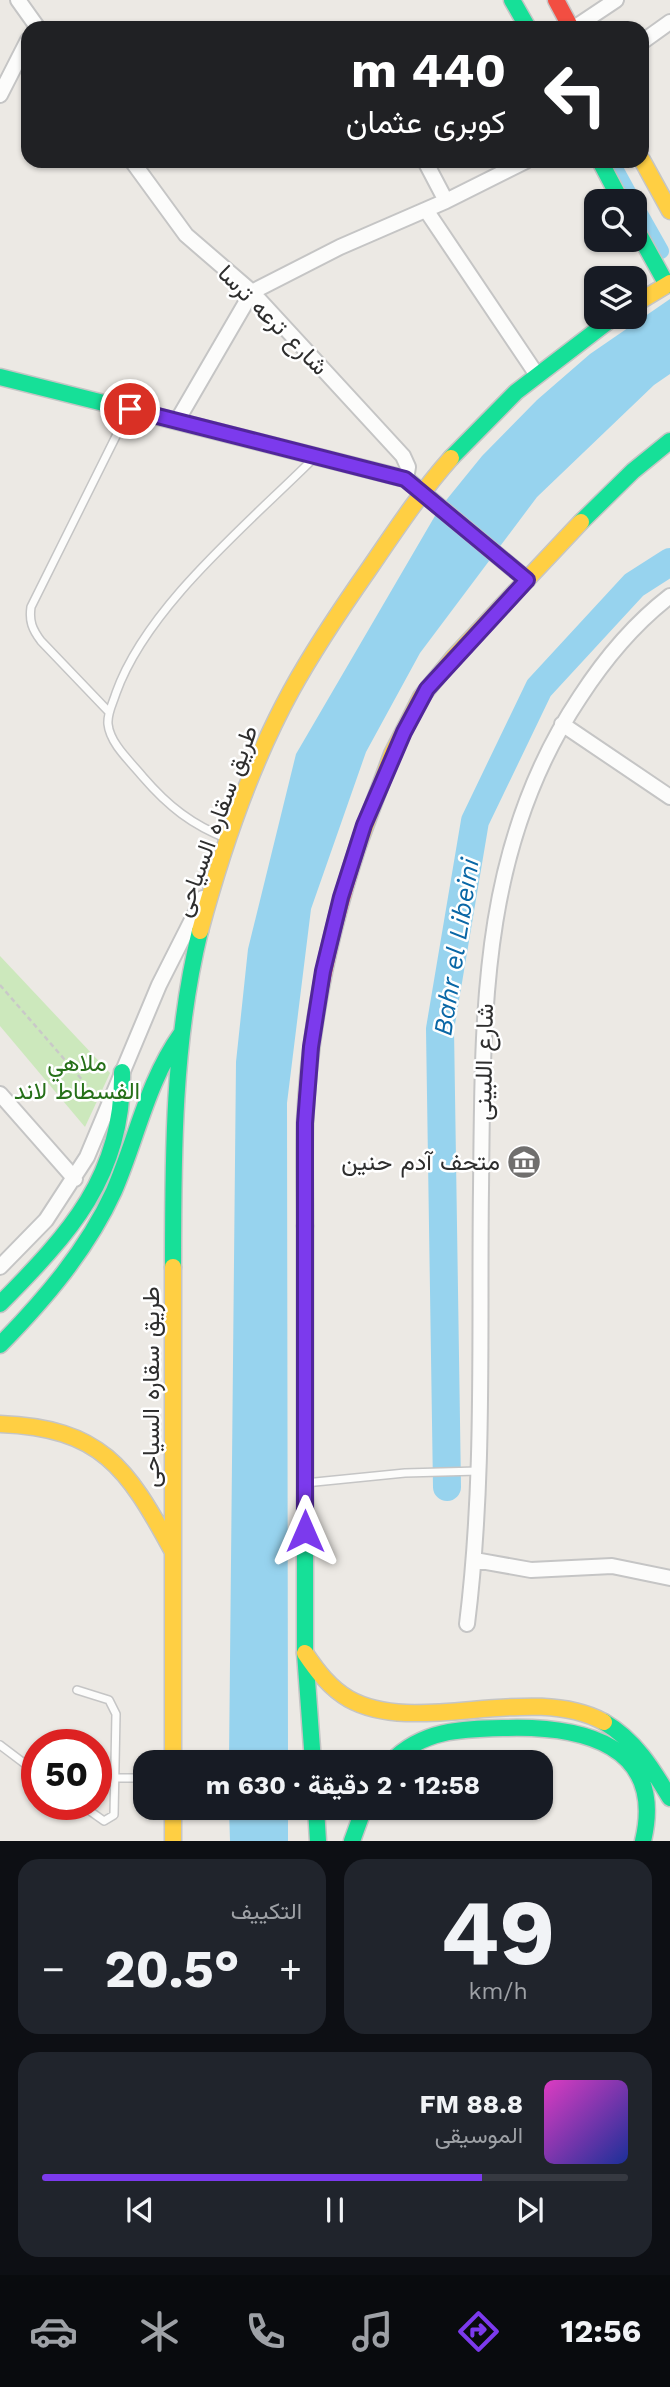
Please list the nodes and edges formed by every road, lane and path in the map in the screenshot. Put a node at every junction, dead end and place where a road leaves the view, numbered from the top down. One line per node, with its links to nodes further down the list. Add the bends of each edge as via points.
1 (18, 0): 5 (street)
2 (512, 0): 6 (main road)
3 (556, 0): 7 (main road)
4 (616, 0): 8 (street)
5 (32, 21)
6 (524, 21)
7 (569, 21)
8 (584, 21)
9 (670, 22): 10 (street)
10 (649, 37)
11 (21, 54): 12 (street)
12 (0, 95)
13 (137, 168): 24 (street, شارع ترعه ترسا, via 186,235)
14 (429, 168): 19 (street)
15 (512, 168): 19 (street)
16 (604, 168): 18 (main road)
17 (646, 168): 21 (main road)
18 (615, 189)
19 (446, 201): 20 (street)
20 (426, 210): 24 (street); 27 (street)
21 (670, 211)
22 (647, 248): 23 (main road)
23 (668, 284): 25 (main road)
24 (252, 292): 30 (street); 33 (street, شارع ترعه ترسا, via 403,456 408,467)
25 (647, 297)
26 (598, 329): 27 (main road, طريق سقاره السياحى)
27 (537, 375): 34 (main road, طريق سقاره السياحى, via 471,435)
28 (0, 377): 29 (main road)
29 (130, 409): 30 (main road); 37 (lane, via 29,619 41,641)
30 (177, 421): 32 (main road)
31 (670, 441): 35 (main road, via 640,463)
32 (316, 457): 33 (main road); 37 (lane, via 165,609 129,663)
33 (405, 479): 34 (main road)
34 (421, 492): 35 (main road); 40 (main road, طريق سقاره السياحى, via 290,693)
35 (521, 575): 53 (main road, via 427,689 388,766 341,897 321,984 305,1123)
36 (669, 599): 38 (street, شارع اللبينى, via 626,637)
37 (109, 712): 40 (lane, via 108,724 118,747 162,798 191,822)
38 (562, 724): 39 (street); 52 (street, شارع اللبينى, via 514,831 499,888 483,1007)
39 (670, 797)
40 (228, 839): 41 (main road, طريق سقاره السياحى)
41 (215, 875): 43 (main road, طريق سقاره السياحى); 44 (street, via 173,953)
42 (0, 985): 46 (path)
43 (181, 1034): 50 (main road, via 165,1061 100,1217 50,1292); 54 (main road, طريق سقاره السياحى, via 173,1155)
44 (122, 1072): 46 (street); 49 (main road, via 122,1122 107,1170 48,1252)
45 (0, 1094): 47 (street)
46 (107, 1111): 47 (street)
47 (75, 1179): 48 (street, via 46,1220)
48 (0, 1267)
49 (0, 1304)
50 (0, 1345)
51 (0, 1424): 54 (main road, via 51,1427 97,1448 134,1483)
52 (471, 1471): 53 (lane); 55 (street, شارع اللبينى)
53 (305, 1483): 58 (main road)
54 (174, 1554): 61 (main road, طريق سقاره السياحى)
55 (475, 1560): 56 (street, via 531,1570 612,1566); 57 (street, شارع اللبينى)
56 (670, 1578)
57 (467, 1624)
58 (305, 1653): 62 (main road); 67 (main road, via 338,1692 378,1709 430,1712 552,1707 587,1713 635,1741)
59 (77, 1690): 65 (lane, via 109,1700 115,1708)
60 (0, 1745): 64 (lane)
61 (173, 1750)
62 (312, 1750)
63 (404, 1750): 75 (main road, via 428,1735 448,1731 571,1729 596,1735 626,1757 645,1789 648,1814)
64 (21, 1761)
65 (115, 1778): 66 (lane); 68 (lane)
66 (133, 1778)
67 (670, 1798)
68 (112, 1818)
69 (173, 1820): 72 (main road)
70 (317, 1820): 73 (main road)
71 (360, 1820): 74 (main road)
72 (173, 1841)
73 (318, 1841)
74 (352, 1841)
75 (643, 1841)

